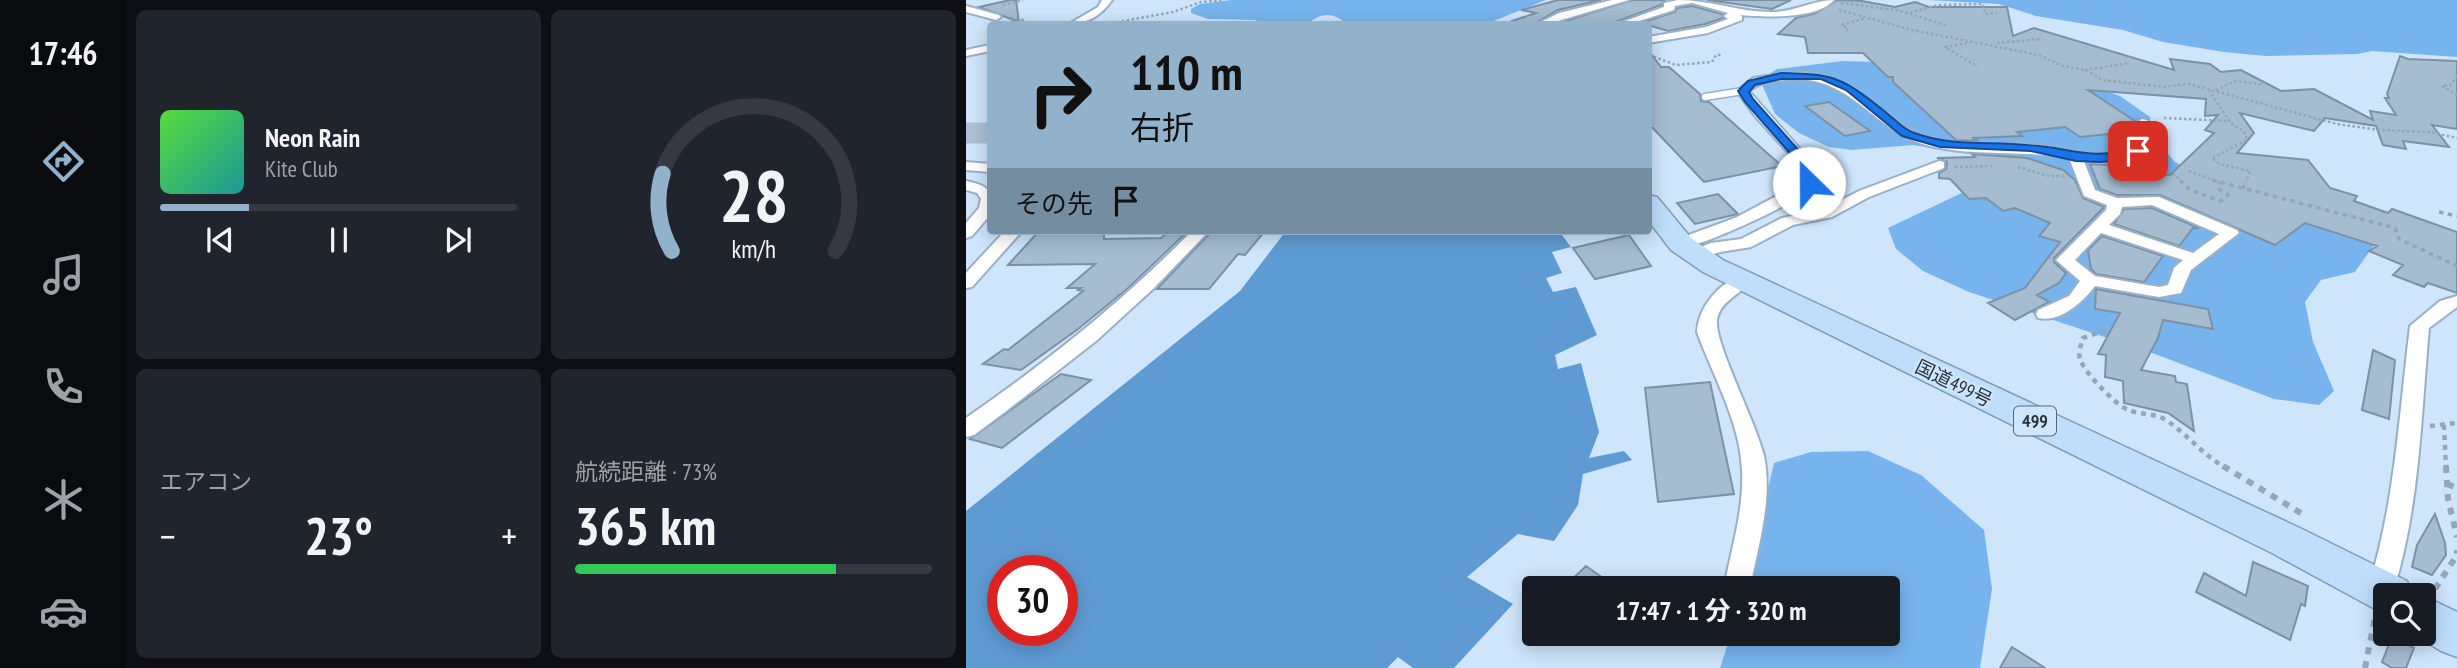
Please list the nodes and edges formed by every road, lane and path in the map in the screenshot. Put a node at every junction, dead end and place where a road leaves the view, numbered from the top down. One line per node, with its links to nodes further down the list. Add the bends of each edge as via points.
1 (1107, 0): 13 (street, via 1101,9)
2 (1224, 0): 14 (path)
3 (1623, 0): 15 (street)
4 (1692, 0): 8 (street); 16 (street)
5 (1736, 0): 8 (street, via 1753,4)
6 (1829, 2): 8 (street, via 1770,16); 9 (path); 12 (path, via 1836,9)
7 (966, 9): 11 (street)
8 (1736, 12): 19 (street, via 1729,16 1739,18 1708,30)
9 (1909, 13): 10 (path, via 1938,5 1983,4 1985,14); 17 (path)
10 (1997, 13)
11 (996, 17)
12 (1867, 18): 18 (path, via 1842,25); 21 (path)
13 (1079, 21)
14 (1124, 21)
15 (1548, 21)
16 (1630, 21)
17 (1948, 26)
18 (1846, 31)
19 (1652, 39)
20 (2041, 39): 22 (path)
21 (1972, 42): 22 (path); 28 (path, via 1945,47)
22 (1988, 44): 29 (path)
23 (987, 49): 24 (street)
24 (966, 53)
25 (1722, 55): 26 (path, via 1716,55 1713,62 1684,65)
26 (1652, 56)
27 (2129, 63): 29 (path)
28 (1978, 67)
29 (2085, 70): 32 (path, via 2103,80)
30 (2457, 76): 35 (path, via 2451,85 2442,86)
31 (2264, 85): 34 (path, via 2236,81)
32 (2208, 89): 34 (path); 38 (path)
33 (1743, 91): 36 (lane); 42 (street, via 1770,78 1822,76 1849,88 1892,124 1917,138 1952,145 2031,148); 63 (street, via 1808,166 1809,183)
34 (2215, 91): 40 (path, via 2337,124)
35 (2457, 95)
36 (1705, 97)
37 (2164, 118): 38 (path)
38 (2230, 121): 52 (path, via 2247,140 2212,158 2250,171)
39 (2142, 123): 41 (street, via 2149,137)
40 (2456, 136)
41 (2133, 153): 42 (street, via 2101,159); 50 (path, via 2175,175 2190,190 2221,201 2228,195 2219,190)
42 (2076, 157): 54 (street, via 2089,193)
43 (1939, 165): 45 (path); 63 (street, via 1826,214 1788,221 1745,243)
44 (966, 166): 47 (street)
45 (1997, 166)
46 (2010, 166): 49 (path)
47 (987, 168)
48 (2189, 171): 50 (path)
49 (2068, 176)
50 (2220, 183): 52 (path)
51 (966, 185): 53 (street)
52 (2243, 189): 65 (path, via 2395,228 2399,239)
53 (987, 196)
54 (2115, 204): 59 (street, via 2114,211); 64 (street, via 2154,200 2231,233)
55 (1652, 207): 63 (highway, 国道499号 / 499)
56 (987, 209): 60 (street)
57 (2440, 212): 58 (path)
58 (2457, 216)
59 (2097, 227): 64 (street); 66 (street, via 2065,260)
60 (966, 233)
61 (1010, 235): 68 (street)
62 (1197, 235): 73 (street, via 1064,357)
63 (1688, 249): 67 (highway, 国道499号 / 499)
64 (2196, 259): 66 (street, via 2183,268 2175,289 2167,291)
65 (2457, 266)
66 (2090, 280): 70 (street, via 2075,300)
67 (1742, 281): 79 (street, via 1713,305 1705,319 1754,467); 81 (highway, 国道499号 / 499)
68 (966, 283)
69 (2457, 301): 80 (street, via 2420,326 2413,422)
70 (2045, 314)
71 (2106, 330): 76 (path, via 2083,338 2079,356 2112,399 2127,410 2163,418 2207,457)
72 (2444, 425): 74 (path)
73 (966, 429)
74 (2447, 484): 75 (path); 77 (path)
75 (2457, 488)
76 (2311, 519)
77 (2457, 537)
78 (2457, 550): 82 (path)
79 (1739, 576)
80 (2388, 583)
81 (2373, 586)
82 (2436, 590)
83 (2436, 610): 84 (highway)
84 (2457, 636)
85 (2373, 639): 86 (path)
86 (2365, 668)

